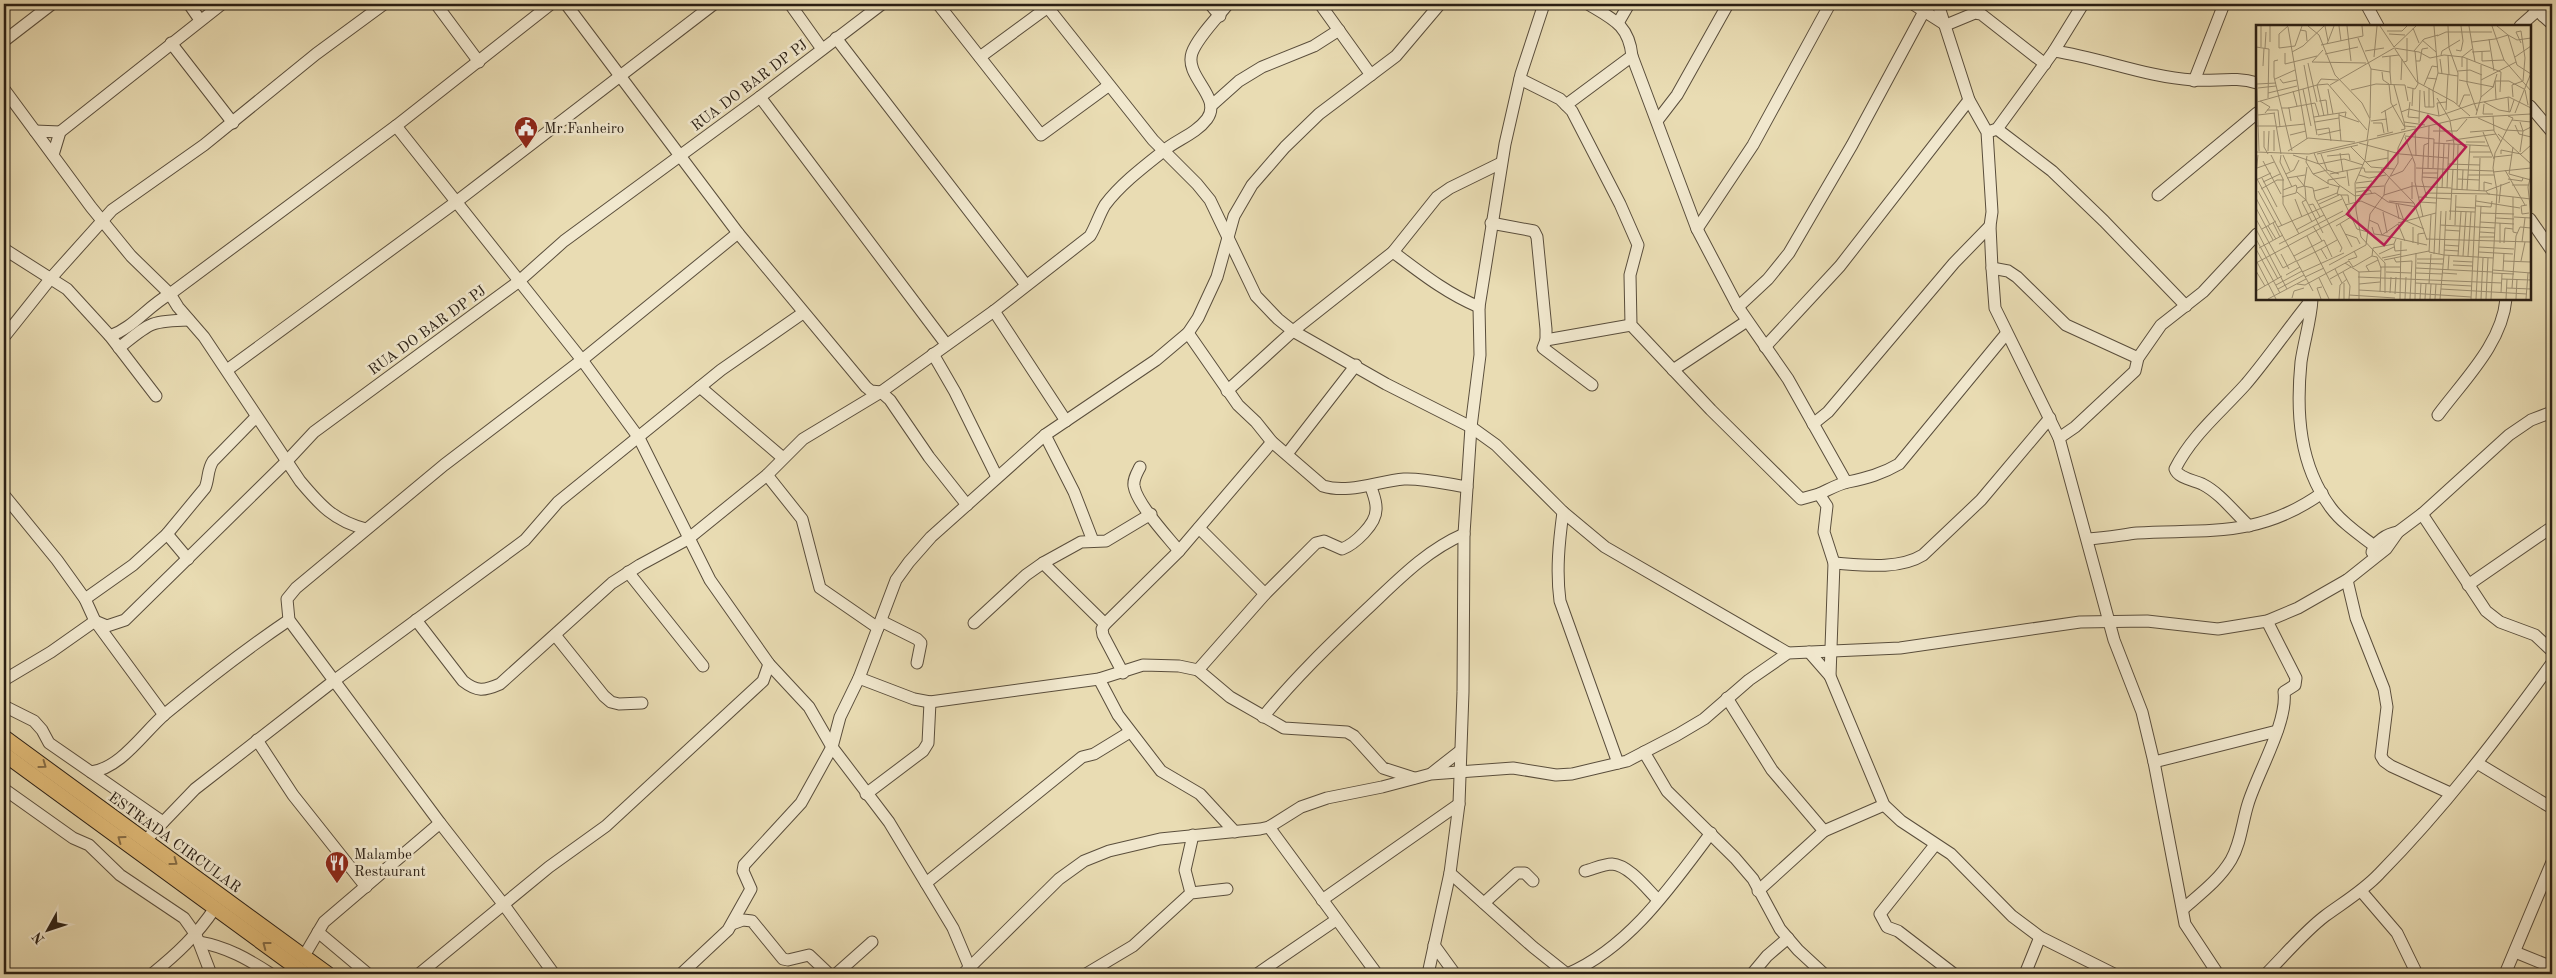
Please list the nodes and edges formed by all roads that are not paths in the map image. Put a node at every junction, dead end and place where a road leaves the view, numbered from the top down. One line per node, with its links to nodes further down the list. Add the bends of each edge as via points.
1 (52, 4): 39 (street)
2 (189, 4): 31 (street)
3 (222, 4): 31 (street)
4 (384, 4): 61 (street, via 316,54)
5 (436, 4): 45 (street)
6 (551, 4): 45 (street)
7 (566, 4): 47 (street)
8 (714, 4): 47 (street)
9 (790, 4): 41 (street)
10 (882, 4): 38 (street, RUA DO BAR DP PJ)
11 (938, 4): 44 (street)
12 (1210, 4): 30 (street)
13 (1228, 4): 30 (street)
14 (1320, 4): 37 (street)
15 (1440, 4): 48 (street, via 1396,56)
16 (1544, 4): 49 (street)
17 (1588, 4): 32 (street)
18 (1629, 4): 32 (street)
19 (1728, 4): 60 (street, via 1678,95)
20 (1830, 4): 77 (street, via 1753,145)
21 (1913, 4): 27 (street)
22 (1938, 4): 34 (street)
23 (2083, 4): 42 (street)
24 (2224, 4): 50 (street)
25 (2366, 4): 35 (street)
26 (1046, 6): 44 (street); 52 (street)
27 (1925, 7): 34 (street); 94 (street, via 1852,145 1794,245 1768,279)
28 (2552, 7): 29 (street)
29 (2537, 10): 33 (street); 36 (street)
30 (1220, 16): 55 (street, via 1192,52 1190,66)
31 (200, 20): 40 (street)
32 (1618, 23): 43 (street, via 1630,39)
33 (2552, 24)
34 (1946, 25): 46 (street, via 1974,13 1982,14); 56 (street)
35 (2377, 25)
36 (2521, 25)
37 (1339, 30): 48 (street); 55 (street, via 1314,46 1262,67 1221,96)
38 (836, 38): 41 (street, RUA DO BAR DP PJ); 87 (street)
39 (4, 41)
40 (171, 43): 61 (street); 65 (street)
41 (822, 49): 54 (street, RUA DO BAR DP PJ)
42 (2054, 52): 46 (street); 50 (street)
43 (1632, 56): 57 (street); 60 (street)
44 (980, 57): 52 (street, via 1041,135)
45 (480, 62): 62 (street)
46 (2045, 64): 63 (street)
47 (620, 75): 69 (street); 72 (street)
48 (1371, 75): 79 (street, via 1319,114 1285,147 1252,185)
49 (1520, 79): 57 (street); 70 (street)
50 (2194, 81): 51 (street, via 2236,78)
51 (2256, 82)
52 (1108, 86): 67 (street)
53 (4, 89): 64 (street)
54 (760, 97): 69 (street, RUA DO BAR DP PJ); 108 (street)
55 (1209, 100): 67 (street, via 1208,118 1198,129)
56 (1969, 100): 63 (street); 109 (street, via 1840,266)
57 (1566, 105): 99 (street, via 1589,141 1638,245 1630,275)
58 (2531, 107): 66 (street)
59 (2256, 114): 71 (street)
60 (1657, 121): 77 (street)
61 (233, 123): 73 (street)
62 (396, 126): 72 (street); 88 (street)
63 (1992, 130): 76 (street); 92 (street, via 2052,171)
64 (35, 131): 65 (street); 68 (street)
65 (60, 132): 68 (street)
66 (2552, 132)
67 (1162, 151): 79 (street, via 1198,184); 87 (street, via 1119,189 1104,207 1090,236)
68 (53, 155): 73 (street)
69 (680, 155): 78 (street); 86 (street, RUA DO BAR DP PJ, via 564,241)
70 (1501, 163): 75 (street); 83 (street, via 1450,188 1437,198)
71 (2158, 195)
72 (456, 202): 86 (street); 115 (street)
73 (102, 218): 85 (street); 88 (street, via 131,256)
74 (2531, 220): 82 (street)
75 (1491, 223): 93 (street); 107 (street, via 1534,231 1537,237)
76 (1990, 226): 84 (street); 127 (street)
77 (1696, 229): 94 (street)
78 (738, 233): 96 (street); 113 (street)
79 (1227, 234): 101 (street, via 1256,296 1278,320); 103 (street, via 1216,277 1198,318)
80 (2256, 235): 92 (street)
81 (4, 249): 85 (street)
82 (2552, 251)
83 (1393, 252): 93 (street, via 1434,284); 101 (street)
84 (1992, 268): 104 (street, via 1995,308); 112 (street, via 2008,271 2017,277 2066,325)
85 (51, 278): 100 (street); 105 (street, via 67,289)
86 (518, 282): 113 (street); 135 (street, RUA DO BAR DP PJ, via 314,432)
87 (1026, 285): 95 (street)
88 (170, 294): 97 (street); 105 (street, via 150,305 121,332)
89 (2311, 300): 102 (street)
90 (2312, 300): 106 (street)
91 (2506, 300): 123 (street, via 2502,320 2484,354)
92 (2186, 306): 112 (street, via 2162,325)
93 (1479, 307): 128 (street, via 1480,355)
94 (1738, 307): 98 (street)
95 (994, 311): 108 (street); 126 (street)
96 (803, 313): 118 (street); 120 (street, via 870,392)
97 (189, 320): 110 (street, via 149,324); 115 (street)
98 (1747, 321): 109 (street); 116 (street)
99 (1631, 325): 107 (street); 116 (street)
100 (6, 328)
101 (1294, 331): 114 (street); 119 (street)
102 (2286, 331): 106 (street); 150 (street, via 2254,374 2201,429 2175,470 2214,492)
103 (1188, 332): 119 (street); 126 (street, via 1156,360)
104 (2006, 334): 125 (street); 139 (street, via 1899,464 1860,481)
105 (110, 336): 110 (street)
106 (2305, 338): 142 (street, via 2298,423 2304,451)
107 (1546, 340): 117 (street, via 1543,348)
108 (946, 344): 111 (street)
109 (1765, 347): 127 (street, via 1788,379)
110 (120, 348): 121 (street)
111 (933, 354): 120 (street); 138 (street)
112 (2138, 358): 131 (street, via 2135,371)
113 (582, 360): 130 (street); 153 (street, via 444,465)
114 (1356, 365): 128 (street); 133 (street)
115 (227, 370): 124 (street)
116 (1673, 370): 143 (street, via 1801,498)
117 (1592, 385)
118 (700, 388): 130 (street); 134 (street)
119 (1227, 391): 132 (street)
120 (881, 392): 134 (street, via 803,439); 145 (street)
121 (156, 396)
122 (2552, 412): 148 (street, via 2531,420 2509,435)
123 (2438, 415)
124 (256, 417): 135 (street); 155 (street, via 213,461 208,468 205,488)
125 (2050, 418): 131 (street); 166 (street, via 1981,500 1922,555 1904,563)
126 (1066, 421): 129 (street)
127 (1813, 424): 139 (street)
128 (1471, 427): 141 (street); 146 (street, via 1521,468)
129 (1045, 435): 138 (street); 159 (street, via 1074,492)
130 (639, 438): 157 (street); 173 (street, via 558,502 525,540)
131 (2059, 438): 158 (street)
132 (1272, 442): 133 (street); 152 (street)
133 (1287, 454): 140 (street, via 1323,486)
134 (783, 458): 137 (street)
135 (286, 462): 149 (street, via 316,500); 163 (street, RUA DO BAR DP PJ)
136 (1140, 467): 147 (street, via 1134,488)
137 (767, 476): 157 (street); 179 (street, via 802,519 820,588)
138 (997, 477): 145 (street)
139 (1846, 482): 143 (street)
140 (1371, 487): 141 (street, via 1415,479); 170 (street, via 1376,512 1374,520 1362,533 1342,549 1324,541 1316,543)
141 (1467, 487): 156 (street)
142 (2322, 493): 150 (street, via 2294,509); 161 (street, via 2348,526)
143 (1819, 494): 166 (street, via 1827,506 1824,532)
144 (4, 495): 171 (street)
145 (967, 505): 179 (street, via 931,537 896,580)
146 (1563, 512): 184 (street, via 1627,562); 215 (street, via 1559,545 1560,601)
147 (1151, 514): 159 (street, via 1106,541); 162 (street)
148 (2422, 514): 154 (street); 169 (street)
149 (345, 524): 153 (street); 160 (street)
150 (2249, 526): 158 (street, via 2219,531 2137,533)
151 (2552, 527): 169 (street)
152 (1200, 528): 162 (street); 170 (street)
153 (366, 530): 160 (street)
154 (2398, 532): 161 (street); 164 (street, via 2386,549)
155 (167, 534): 163 (street); 171 (street, via 133,565)
156 (1464, 534): 204 (street, via 1449,540 1394,582 1294,679); 211 (street)
157 (688, 539): 167 (street); 187 (street, via 710,580)
158 (2088, 540): 174 (street)
159 (1093, 541): 165 (street, via 1081,542)
160 (351, 542): 172 (street, via 287,599)
161 (2374, 545): 164 (street)
162 (1179, 551): 178 (street)
163 (188, 559): 175 (street, RUA DO BAR DP PJ, via 125,620 107,626)
164 (2370, 560): 168 (street)
165 (1043, 563): 177 (street); 178 (street)
166 (1834, 563): 181 (street)
167 (628, 572): 180 (street); 188 (street)
168 (2347, 580): 176 (street); 224 (street, via 2356,618 2384,689 2387,707 2381,756 2391,766)
169 (2468, 586): 182 (street, via 2492,617 2535,635)
170 (1265, 594): 189 (street)
171 (85, 599): 175 (street)
172 (289, 620): 196 (street); 202 (street)
173 (416, 620): 180 (street, via 463,681 479,690 500,684); 196 (street)
174 (2109, 620): 176 (street, via 2218,629); 181 (street, via 1925,646); 214 (street, via 2142,712)
175 (95, 621): 195 (street); 202 (street)
176 (2267, 622): 206 (street, via 2296,678 2296,685 2284,692)
177 (974, 623)
178 (1105, 624): 190 (street, via 1103,635)
179 (879, 625): 185 (street, via 917,639 921,643); 193 (street)
180 (555, 635): 200 (street, via 611,702)
181 (1830, 651): 183 (street); 191 (street)
182 (2552, 651)
183 (1809, 652): 184 (street); 191 (street)
184 (1788, 653): 198 (street)
185 (917, 663)
186 (2552, 663): 216 (street)
187 (769, 664): 192 (street); 197 (street)
188 (704, 666)
189 (1198, 670): 190 (street, via 1143,665); 204 (street, via 1230,697)
190 (1123, 673): 194 (street)
191 (1830, 676): 227 (street)
192 (782, 678): 197 (street); 205 (street)
193 (859, 678): 199 (street); 203 (street)
194 (1099, 678): 199 (street); 207 (street)
195 (4, 680)
196 (335, 680): 209 (street); 230 (street)
197 (763, 681): 251 (street, via 612,821)
198 (1727, 698): 212 (street, via 1704,718); 232 (street, via 1772,770)
199 (930, 702): 225 (street, via 928,743 923,751)
200 (642, 704)
201 (4, 706): 219 (street, via 34,722 49,743)
202 (164, 715): 219 (street)
203 (840, 717): 205 (street); 210 (street)
204 (1263, 717): 217 (street, via 1296,731 1347,732)
205 (818, 721): 210 (street)
206 (2277, 731): 214 (street); 254 (street, via 2248,804 2232,858 2211,885)
207 (1130, 732): 233 (street, via 1161,771 1200,794); 242 (street, via 1094,754 1082,757)
208 (4, 736): 236 (main road, ESTRADA CIRCULAR, one-way to 236)
209 (257, 740): 229 (street, via 195,789); 243 (street, via 293,795)
210 (832, 747): 225 (street); 253 (street, via 801,803 744,866 751,890)
211 (1460, 751): 218 (street); 220 (street)
212 (1644, 752): 215 (street); 234 (street, via 1667,791)
213 (4, 754): 252 (main road, ESTRADA CIRCULAR, one-way to 213)
214 (2154, 762): 254 (street)
215 (1618, 763): 218 (street, via 1587,772 1556,775 1512,768)
216 (2477, 763): 224 (street); 228 (street)
217 (1383, 768): 221 (street); 222 (street)
218 (1459, 771): 220 (street); 226 (street)
219 (99, 774): 229 (street)
220 (1431, 774): 221 (street)
221 (1414, 778): 222 (street)
222 (1382, 787): 231 (street, via 1327,798 1301,807)
223 (4, 789): 260 (street, via 72,838 89,846 120,875 184,918)
224 (2450, 793): 246 (street, via 2412,839)
225 (866, 794): 242 (street, via 889,822)
226 (1459, 804): 240 (street); 248 (street)
227 (1884, 805): 232 (street); 237 (street)
228 (2552, 808)
229 (163, 822): 236 (street)
230 (440, 823): 243 (street); 251 (street)
231 (1269, 827): 233 (street); 248 (street)
232 (1824, 831): 245 (street)
233 (1235, 832): 235 (street)
234 (1711, 833): 245 (street, via 1736,858); 249 (street)
235 (1193, 835): 247 (street, via 1185,870); 266 (street, via 1135,843 1110,850 1071,868)
236 (146, 840): 267 (main road, ESTRADA CIRCULAR, one-way to 267)
237 (1935, 844): 259 (street, via 1951,854 1998,904); 292 (street, via 1880,914 1887,927 1898,931)
238 (2552, 862): 265 (street)
239 (1585, 871): 249 (street, via 1618,865)
240 (1450, 873): 250 (street); 264 (street)
241 (1533, 881): 250 (street, via 1525,872 1517,873)
242 (926, 883): 263 (street)
243 (366, 887): 258 (street, via 324,922)
244 (1227, 888): 247 (street)
245 (1758, 891): 261 (street)
246 (2361, 891): 296 (street, via 2324,916); 297 (street, via 2397,933)
247 (1191, 893): 284 (street, via 1133,946)
248 (1322, 900): 255 (street)
249 (1658, 900): 270 (street, via 1635,926)
250 (1484, 903): 289 (street)
251 (504, 905): 268 (street); 280 (street)
252 (215, 908): 260 (street); 275 (main road, ESTRADA CIRCULAR, one-way to 252)
253 (742, 908): 256 (street); 257 (street)
254 (2183, 909): 295 (street, via 2185,924)
255 (1336, 920): 285 (street); 286 (street)
256 (752, 921): 257 (street); 282 (street, via 783,959 809,955)
257 (732, 924): 281 (street)
258 (318, 932): 267 (street); 277 (street)
259 (2040, 937): 293 (street); 294 (street)
260 (198, 938): 272 (street, via 236,952); 273 (street); 274 (street)
261 (1788, 938): 290 (street); 291 (street)
262 (872, 942): 283 (street)
263 (961, 945): 266 (street); 271 (street)
264 (1434, 945): 287 (street); 288 (street)
265 (2515, 952): 269 (street); 298 (street)
266 (985, 954): 271 (street)
267 (304, 956): 276 (main road, ESTRADA CIRCULAR)
268 (437, 960): 278 (street); 279 (street)
269 (2552, 967)
270 (1582, 971): 289 (street)
271 (969, 972)
272 (266, 973)
273 (152, 974)
274 (211, 974)
275 (305, 974)
276 (328, 974)
277 (368, 974)
278 (419, 974)
279 (437, 974)
280 (554, 974)
281 (681, 974)
282 (829, 974)
283 (836, 974)
284 (1086, 974)
285 (1258, 974)
286 (1377, 974)
287 (1428, 974)
288 (1455, 974)
289 (1567, 974)
290 (1752, 974)
291 (1824, 974)
292 (1954, 974)
293 (2025, 974)
294 (2114, 974)
295 (2218, 974)
296 (2266, 974)
297 (2417, 974)
298 (2505, 974)

